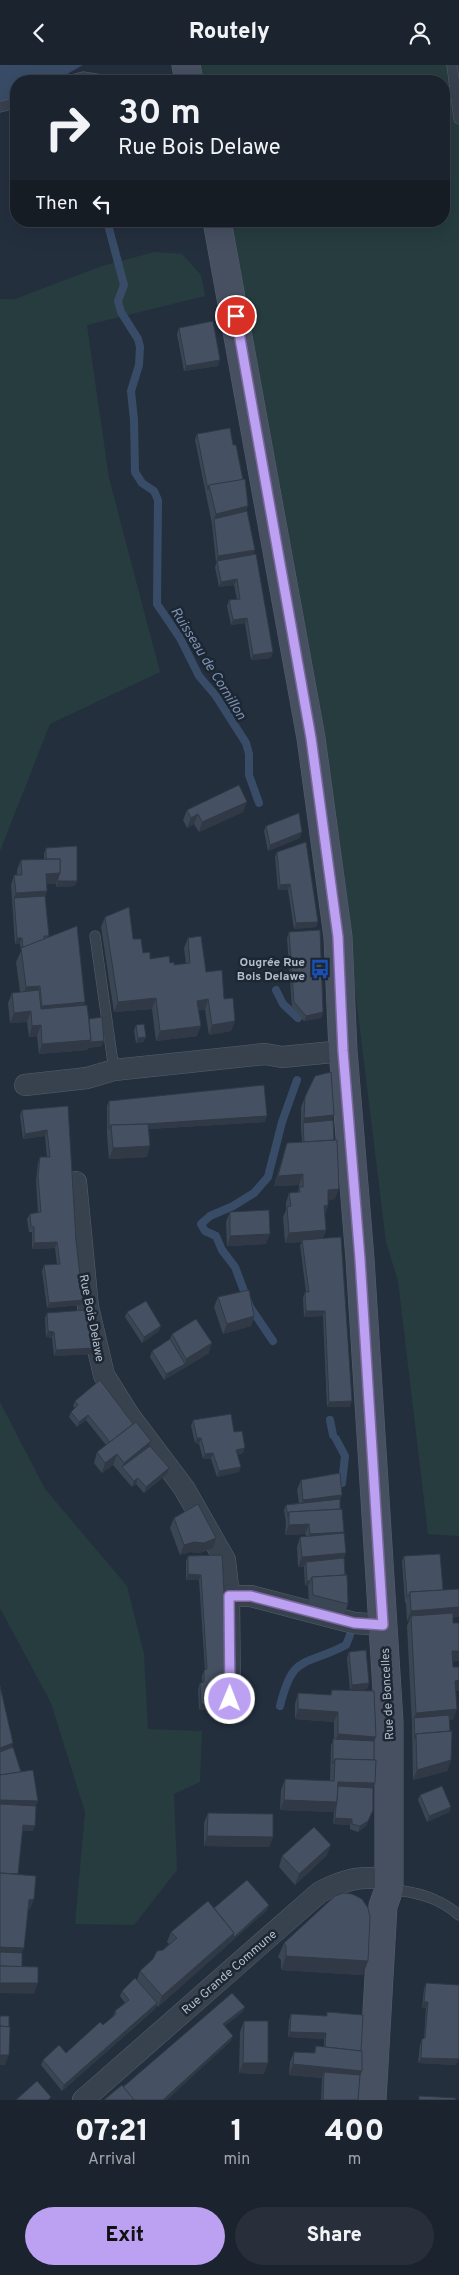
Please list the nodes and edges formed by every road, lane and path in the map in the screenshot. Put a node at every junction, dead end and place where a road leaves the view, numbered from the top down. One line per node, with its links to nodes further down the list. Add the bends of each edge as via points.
1 (452, 65): 2 (lane)
2 (459, 119)
3 (218, 227): 5 (main road, Rue de Boncelles, via 311,738 338,937)
4 (95, 936): 6 (lane)
5 (343, 1051): 6 (street, via 282,1057 264,1054); 10 (main road, Rue de Boncelles)
6 (114, 1070): 7 (street, via 87,1078)
7 (25, 1085)
8 (76, 1182): 9 (street, Rue Bois Delawe, via 88,1307 104,1375 199,1512 225,1560)
9 (229, 1596): 10 (street, via 251,1596 354,1623); 11 (street, Rue Bois Delawe)
10 (383, 1625): 12 (main road, Rue de Boncelles, via 389,1722)
11 (230, 1699)
12 (389, 1884): 13 (lane, via 419,1893); 14 (street, Rue Grande Commune, via 357,1877 320,1892); 15 (main road, Rue de Boncelles, via 383,1906)
13 (459, 1915)
14 (83, 2100)
15 (372, 2100)

